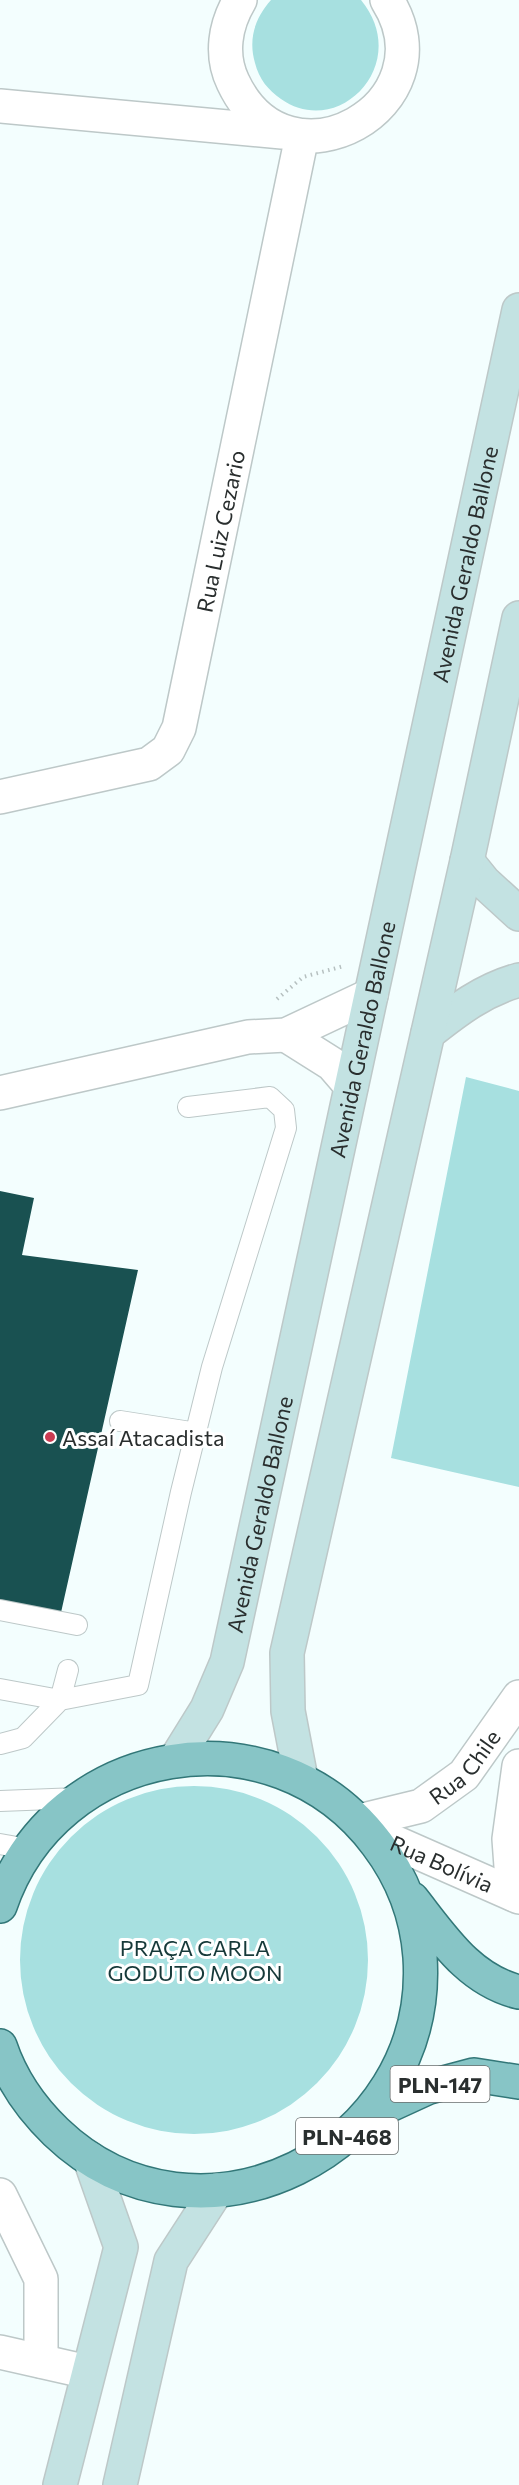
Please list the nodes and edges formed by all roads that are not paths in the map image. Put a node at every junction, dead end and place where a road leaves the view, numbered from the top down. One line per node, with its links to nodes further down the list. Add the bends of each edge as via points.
1 (240, 0): 4 (street, via 231,15 225,44 228,72 240,98 260,119)
2 (387, 0): 4 (street, via 396,14 402,44 398,74 384,102 361,122 332,134)
3 (0, 106): 4 (street)
4 (294, 134): 7 (street, Rua Luiz Cezario, via 178,728 168,750 149,764)
5 (519, 310): 11 (street, Avenida Geraldo Ballone)
6 (519, 618): 8 (street)
7 (0, 797)
8 (467, 861): 9 (street); 12 (street)
9 (519, 914)
10 (519, 980): 12 (street, via 466,1003)
11 (371, 995): 13 (street); 14 (street, Avenida Geraldo Ballone)
12 (428, 1033): 28 (street, via 287,1653 288,1711)
13 (286, 1035): 14 (street, via 332,1064); 15 (street, via 248,1037)
14 (351, 1086): 26 (street, Avenida Geraldo Ballone, via 227,1662 207,1709)
15 (0, 1093)
16 (188, 1107): 18 (lane, via 270,1097 284,1110 286,1128 212,1367)
17 (120, 1421): 18 (lane)
18 (197, 1433): 24 (lane, via 138,1684)
19 (0, 1610): 20 (lane)
20 (77, 1625)
21 (68, 1670): 24 (lane)
22 (0, 1689): 24 (lane)
23 (519, 1697): 31 (street, Rua Chile, via 464,1775 421,1806)
24 (60, 1700): 25 (lane, via 23,1738)
25 (0, 1744)
26 (177, 1759): 28 (main road, PLN-468, via 219,1758 261,1764); 29 (main road, PLN-468, via 125,1773)
27 (519, 1766): 35 (street, Rua Chile, via 509,1839)
28 (301, 1779): 31 (main road, PLN-468)
29 (78, 1798): 30 (lane); 32 (main road, PLN-468)
30 (0, 1801)
31 (363, 1826): 34 (main road, PLN-468, via 388,1859); 35 (street, Rua Bolívia)
32 (44, 1829): 33 (main road); 36 (main road, PLN-468, via 23,1856)
33 (6, 1850)
34 (404, 1890): 37 (main road, via 458,1958 481,1976); 40 (main road, PLN-468, via 415,1923 420,1991 403,2058)
35 (516, 1896)
36 (0, 1906)
37 (519, 1992)
38 (0, 2046): 41 (main road, PLN-468, via 28,2101 67,2142)
39 (519, 2082): 40 (main road, PLN-147, via 474,2075 429,2087)
40 (367, 2116): 42 (main road, PLN-468, via 315,2160 284,2175)
41 (90, 2159): 42 (main road, PLN-468, via 151,2184); 46 (street, via 121,2247)
42 (217, 2190): 48 (street, via 171,2261)
43 (0, 2195): 45 (street, via 41,2279)
44 (0, 2352): 45 (street)
45 (41, 2361): 46 (street)
46 (88, 2372): 47 (street)
47 (60, 2485)
48 (120, 2485)

